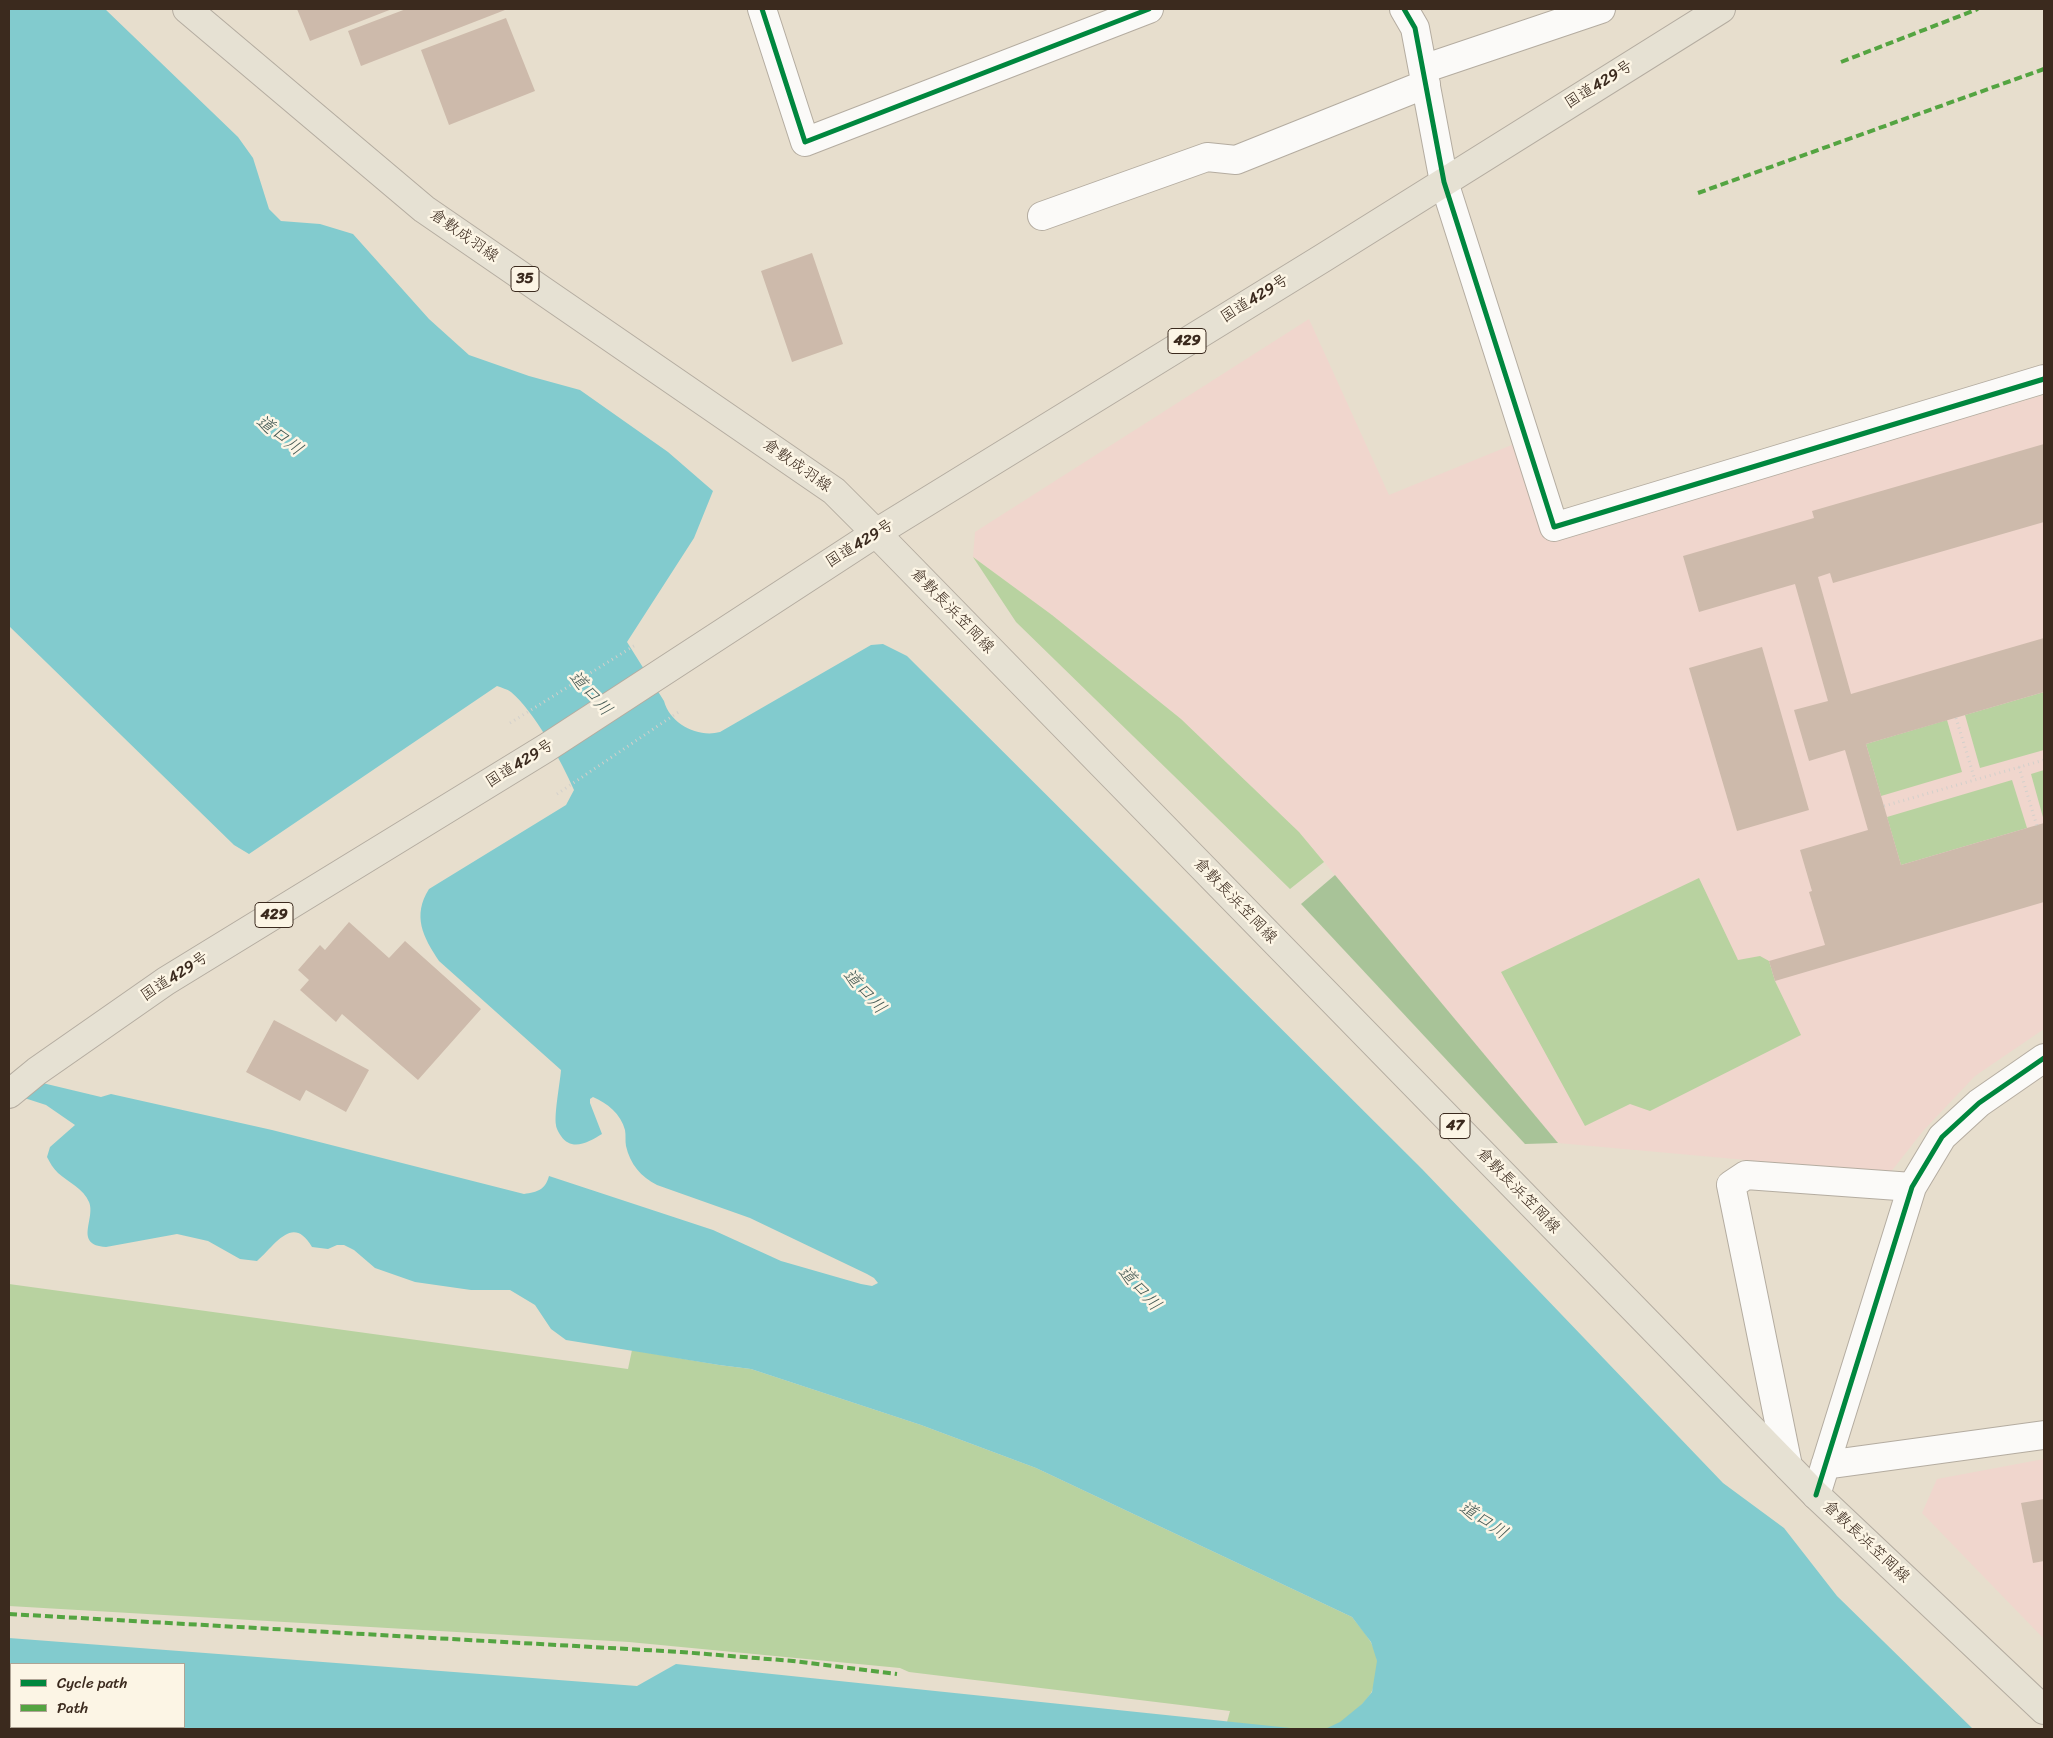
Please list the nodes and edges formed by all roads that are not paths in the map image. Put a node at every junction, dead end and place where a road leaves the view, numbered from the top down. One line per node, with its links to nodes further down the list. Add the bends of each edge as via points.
1 (187, 9): 11 (main road, 倉敷成羽線 / 35, via 424,209 834,491)
2 (762, 9): 3 (street, via 805,142)
3 (1149, 9)
4 (1404, 9): 7 (street, via 1415,28)
5 (1601, 9): 7 (street)
6 (1721, 9): 8 (main road, 国道429号 / 429)
7 (1425, 77): 8 (street); 9 (street, via 1236,160 1207,157)
8 (1444, 182): 10 (street, via 1554,527); 11 (main road, 国道429号 / 429)
9 (1042, 216)
10 (2044, 380)
11 (876, 533): 13 (main road, 国道429号 / 429, via 546,748 166,981); 17 (main road, 倉敷長浜笠岡線 / 47)
12 (2044, 1058): 14 (street, via 1979,1103 1942,1137)
13 (9, 1094)
14 (1912, 1187): 16 (street); 17 (street, via 1746,1175 1731,1185)
15 (2044, 1435): 16 (street)
16 (1825, 1465): 18 (street)
17 (1788, 1466): 18 (main road, 倉敷長浜笠岡線 / 47)
18 (1816, 1495): 19 (main road, 倉敷長浜笠岡線 / 47)
19 (2044, 1710)

